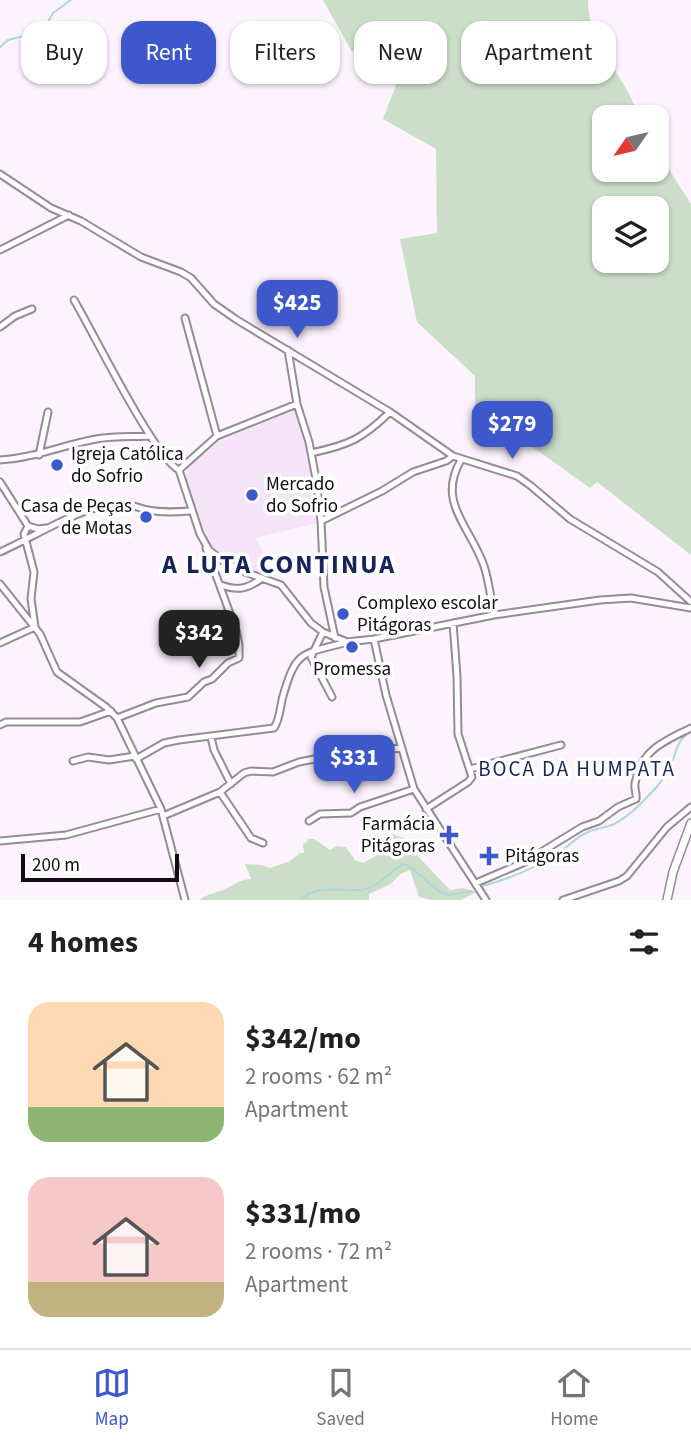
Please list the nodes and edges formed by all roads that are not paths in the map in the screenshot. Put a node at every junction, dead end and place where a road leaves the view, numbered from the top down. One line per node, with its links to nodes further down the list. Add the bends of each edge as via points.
1 (0, 174): 2 (street)
2 (69, 215): 3 (street); 8 (street, via 141,257 191,278 223,310)
3 (0, 250)
4 (74, 300): 12 (street)
5 (32, 309): 7 (street)
6 (185, 318): 13 (street)
7 (0, 327)
8 (289, 350): 9 (street); 11 (street)
9 (297, 404): 13 (street); 14 (street)
10 (48, 412): 15 (street)
11 (390, 412): 14 (street, via 367,434); 16 (street)
12 (150, 436): 15 (street, via 94,440); 19 (street, via 171,467)
13 (218, 436): 19 (street)
14 (311, 453): 22 (street)
15 (39, 455): 17 (street)
16 (453, 456): 18 (street); 22 (street)
17 (0, 460)
18 (461, 460): 31 (street, via 524,481 562,513 642,561); 33 (street, via 451,489 461,522 485,568)
19 (179, 470): 21 (street)
20 (0, 482): 23 (street)
21 (191, 510): 24 (street, via 170,513 109,505); 26 (street)
22 (321, 521): 37 (street, via 324,587)
23 (28, 526): 24 (street); 25 (street)
24 (50, 526): 25 (street)
25 (25, 541): 27 (street); 35 (street, via 34,572)
26 (204, 542): 28 (street, via 216,556); 30 (street)
27 (0, 552)
28 (261, 579): 30 (street, via 250,588 233,590); 36 (street, via 281,585)
29 (0, 584): 35 (street)
30 (221, 585): 44 (street, via 239,657 188,697)
31 (691, 602)
32 (691, 608): 33 (street, via 631,598)
33 (494, 615): 34 (street)
34 (453, 623): 38 (street); 52 (street, via 458,734)
35 (35, 627): 40 (street); 43 (street, via 57,671)
36 (323, 632): 37 (street); 41 (street)
37 (335, 638): 39 (street)
38 (373, 639): 39 (street); 49 (street)
39 (347, 642): 41 (street)
40 (0, 643)
41 (313, 651): 42 (street, via 313,663); 47 (street, via 296,661 274,728)
42 (332, 697)
43 (111, 711): 44 (street); 45 (street, via 80,722)
44 (117, 718): 50 (street)
45 (0, 725)
46 (691, 727): 64 (street, via 648,754 635,784 636,799 525,862)
47 (211, 737): 50 (street, via 164,743); 53 (street)
48 (561, 745): 52 (street)
49 (401, 747): 53 (street, via 358,759 320,758 273,772 251,771); 54 (street)
50 (136, 757): 51 (street); 57 (street)
51 (73, 761)
52 (470, 769): 58 (street, via 468,782)
53 (231, 784): 55 (street)
54 (414, 789): 58 (street); 60 (street, via 351,813 320,814)
55 (220, 792): 59 (street); 63 (street, via 251,838)
56 (691, 807): 67 (street, via 667,827 627,876)
57 (161, 808): 59 (street); 62 (street, via 66,835)
58 (426, 809): 64 (street)
59 (163, 816): 65 (street)
60 (310, 821)
61 (691, 823): 68 (main road)
62 (0, 841)
63 (263, 843)
64 (476, 884): 66 (street)
65 (186, 900)
66 (486, 900)
67 (563, 900)
68 (667, 900)

